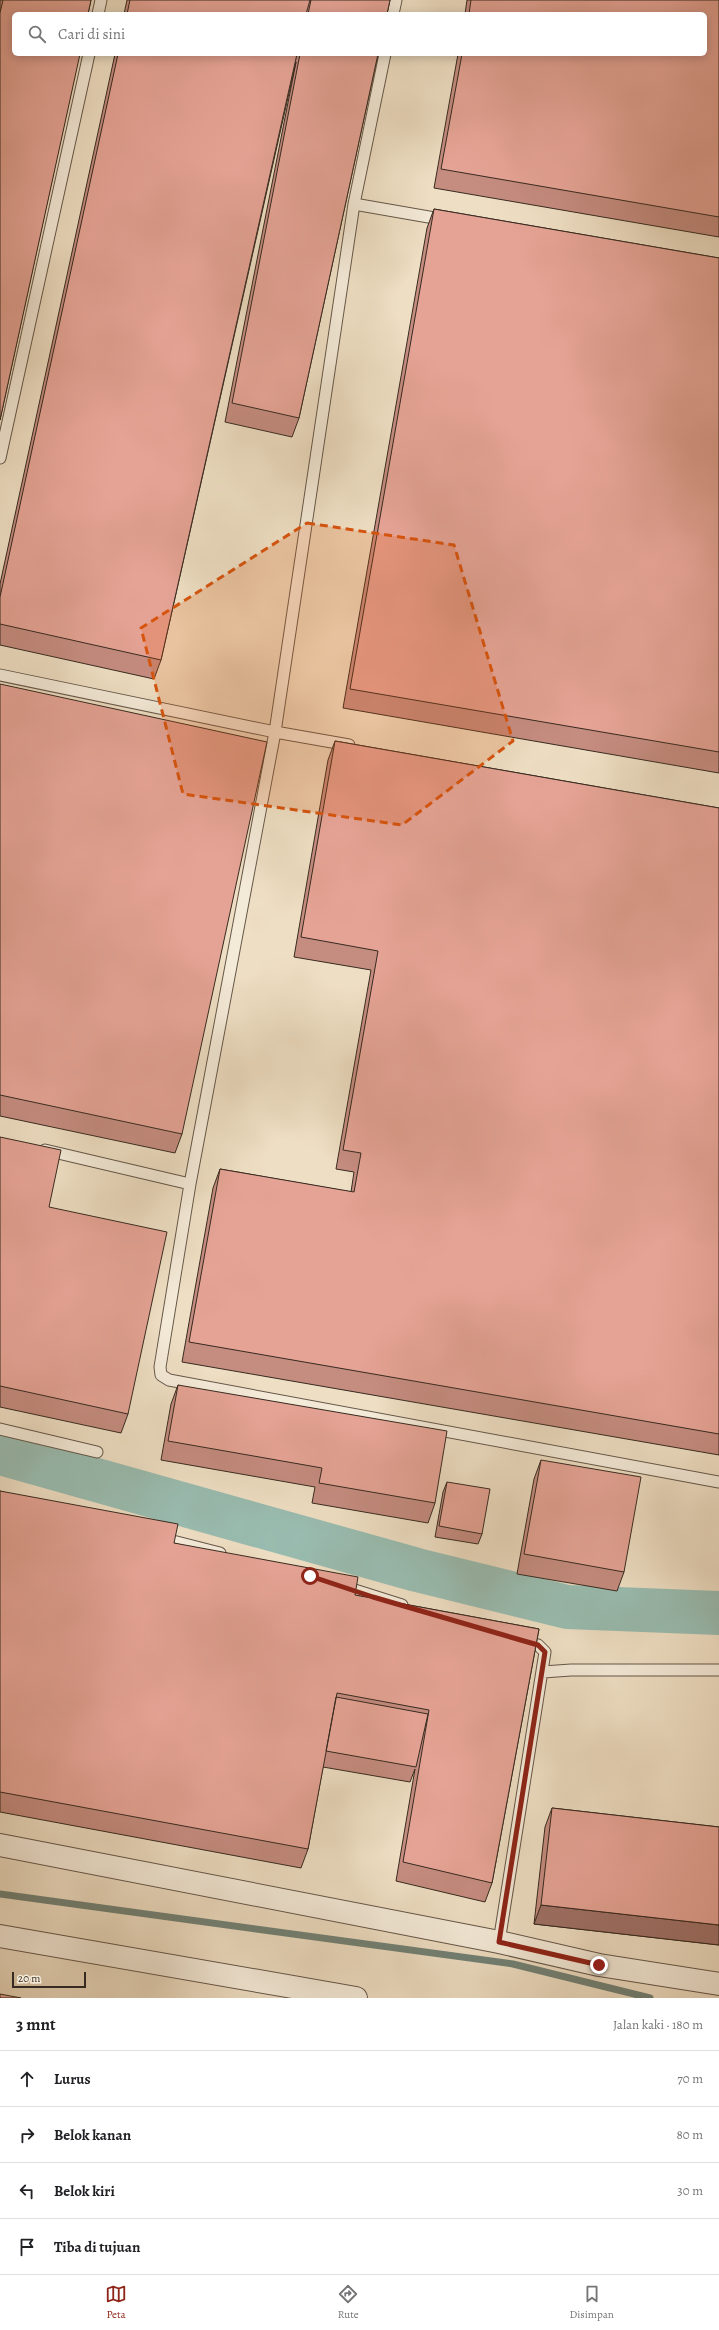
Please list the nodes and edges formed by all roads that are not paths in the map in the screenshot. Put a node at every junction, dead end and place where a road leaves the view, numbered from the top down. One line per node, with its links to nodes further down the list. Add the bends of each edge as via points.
1 (101, 0): 3 (lane)
2 (396, 0): 4 (lane)
3 (98, 12)
4 (393, 12)
5 (89, 56): 9 (lane)
6 (385, 56): 7 (lane)
7 (354, 204): 8 (lane); 11 (lane)
8 (455, 221)
9 (0, 458)
10 (0, 675): 11 (lane)
11 (274, 732): 12 (lane); 14 (lane)
12 (360, 747)
13 (30, 1147): 14 (lane)
14 (190, 1184): 17 (lane, via 160,1368 161,1375 169,1380)
15 (0, 1428): 16 (lane)
16 (97, 1452)
17 (719, 1482)
18 (147, 1534): 19 (lane)
19 (229, 1555)
20 (331, 1583): 21 (lane)
21 (411, 1608)
22 (509, 1636): 24 (lane, via 538,1645 545,1652)
23 (719, 1670): 24 (lane)
24 (543, 1672): 27 (lane)
25 (0, 1845): 27 (street)
26 (0, 1936): 29 (street)
27 (499, 1942): 28 (street, via 599,1965)
28 (719, 1984)
29 (356, 1998)

